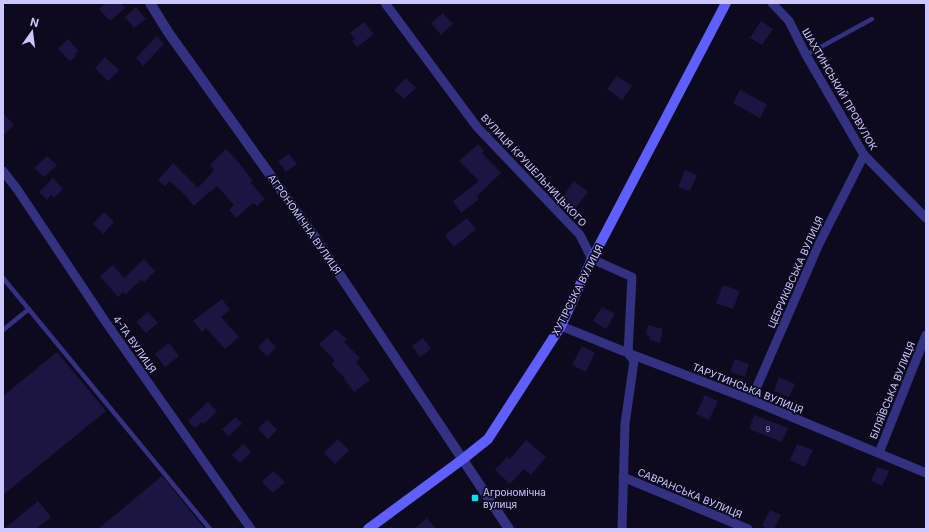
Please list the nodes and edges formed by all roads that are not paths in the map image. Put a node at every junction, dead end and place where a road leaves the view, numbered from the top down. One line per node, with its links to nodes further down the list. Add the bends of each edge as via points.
1 (150, 3): 19 (street, АГРОНОМІЧНА ВУЛИЦЯ, via 316,239)
2 (385, 3): 10 (street, ВУЛИЦЯ КРУШЕЛЬНИЦЬКОГО, via 477,127 580,235)
3 (726, 3): 10 (main road, ХУТІРСЬКА ВУЛИЦЯ)
4 (772, 3): 6 (street, ШАХТИНСЬКИЙ ПРОВУЛОК, via 789,22)
5 (872, 19): 6 (lane)
6 (806, 55): 7 (street, ШАХТИНСЬКИЙ ПРОВУЛОК)
7 (864, 155): 9 (street, ШАХТИНСЬКИЙ ПРОВУЛОК); 17 (street, ЦЕБРИКІВСЬКА ВУЛИЦЯ, via 819,244)
8 (3, 171): 23 (street, 4-ТА ВУЛИЦЯ)
9 (926, 218)
10 (592, 259): 13 (main road, ХУТІРСЬКА ВУЛИЦЯ); 16 (street, САВРАНСЬКА ВУЛИЦЯ, via 632,277)
11 (3, 278): 12 (lane)
12 (29, 310): 14 (lane); 22 (lane)
13 (561, 326): 16 (street, ТАРУТИНСЬКА ВУЛИЦЯ); 19 (main road, ХУТІРСЬКА ВУЛИЦЯ, via 488,438)
14 (3, 330)
15 (926, 335): 18 (street, БІЛЯЇВСЬКА ВУЛИЦЯ)
16 (628, 353): 17 (street, ТАРУТИНСЬКА ВУЛИЦЯ); 21 (street, САВРАНСЬКА ВУЛИЦЯ, via 634,360 625,424)
17 (751, 400): 18 (street, ТАРУТИНСЬКА ВУЛИЦЯ)
18 (879, 453): 20 (street, ТАРУТИНСЬКА ВУЛИЦЯ)
19 (463, 459): 24 (main road, ХУТІРСЬКА ВУЛИЦЯ); 25 (street, АГРОНОМІЧНА ВУЛИЦЯ)
20 (926, 473)
21 (623, 477): 26 (street, САВРАНСЬКА ВУЛИЦЯ); 27 (street, САВРАНСЬКА ВУЛИЦЯ)
22 (210, 529)
23 (250, 529)
24 (368, 529)
25 (509, 529)
26 (622, 529)
27 (748, 529)

